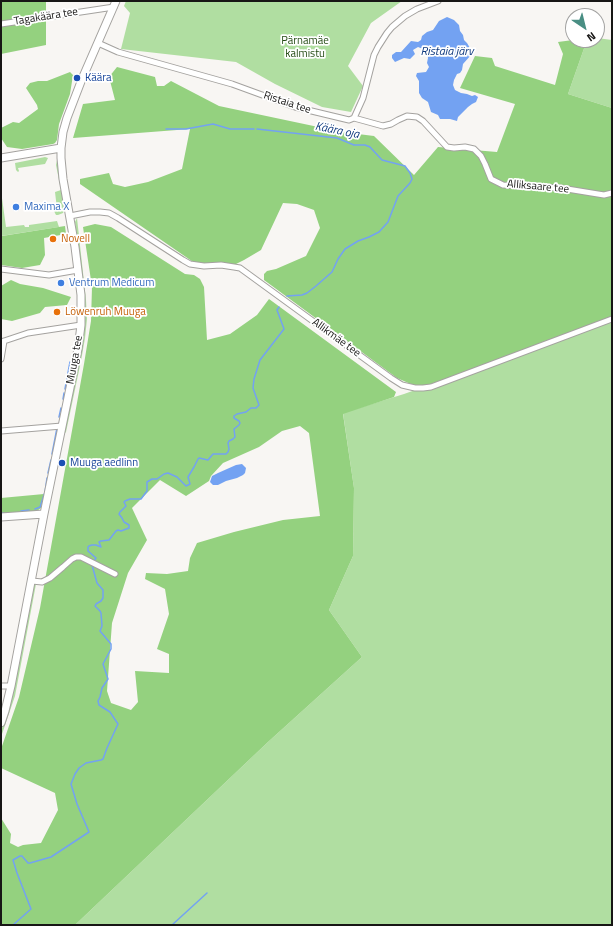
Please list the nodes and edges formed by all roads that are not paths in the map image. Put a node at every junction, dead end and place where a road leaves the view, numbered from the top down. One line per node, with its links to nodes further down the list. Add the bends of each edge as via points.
1 (438, 1): 5 (street, via 405,16 382,39 374,55 363,98)
2 (115, 4): 3 (street, Tagakäära tee); 4 (main road, Muuga tee)
3 (1, 24)
4 (98, 43): 5 (street, Ristaia tee, via 118,52 232,84 295,107 349,120); 6 (main road, Muuga tee, via 67,118)
5 (354, 118): 8 (street, Alliksaare tee, via 384,126 407,116 417,117 447,147 474,149 481,156 491,179 503,185)
6 (61, 148): 7 (main road); 9 (main road, Muuga tee, via 63,179)
7 (1, 158)
8 (612, 194)
9 (70, 216): 11 (main road, Muuga tee); 12 (street, Allikmäe tee, via 90,212 109,213 190,264 240,268 391,378 415,388 431,387)
10 (1, 269): 11 (street, via 49,275)
11 (78, 270): 13 (main road, Muuga tee)
12 (612, 319)
13 (81, 325): 14 (street, via 28,332); 16 (main road, Muuga tee)
14 (2, 342): 15 (street)
15 (1, 359)
16 (62, 426): 17 (street); 18 (main road, Muuga tee)
17 (1, 431)
18 (44, 514): 19 (main road); 21 (main road, Muuga tee)
19 (1, 517)
20 (115, 574): 21 (street, via 76,557 50,578 42,582)
21 (32, 581): 23 (main road, Muuga tee)
22 (1, 686): 23 (street)
23 (11, 686): 24 (main road, Muuga tee)
24 (1, 723)

